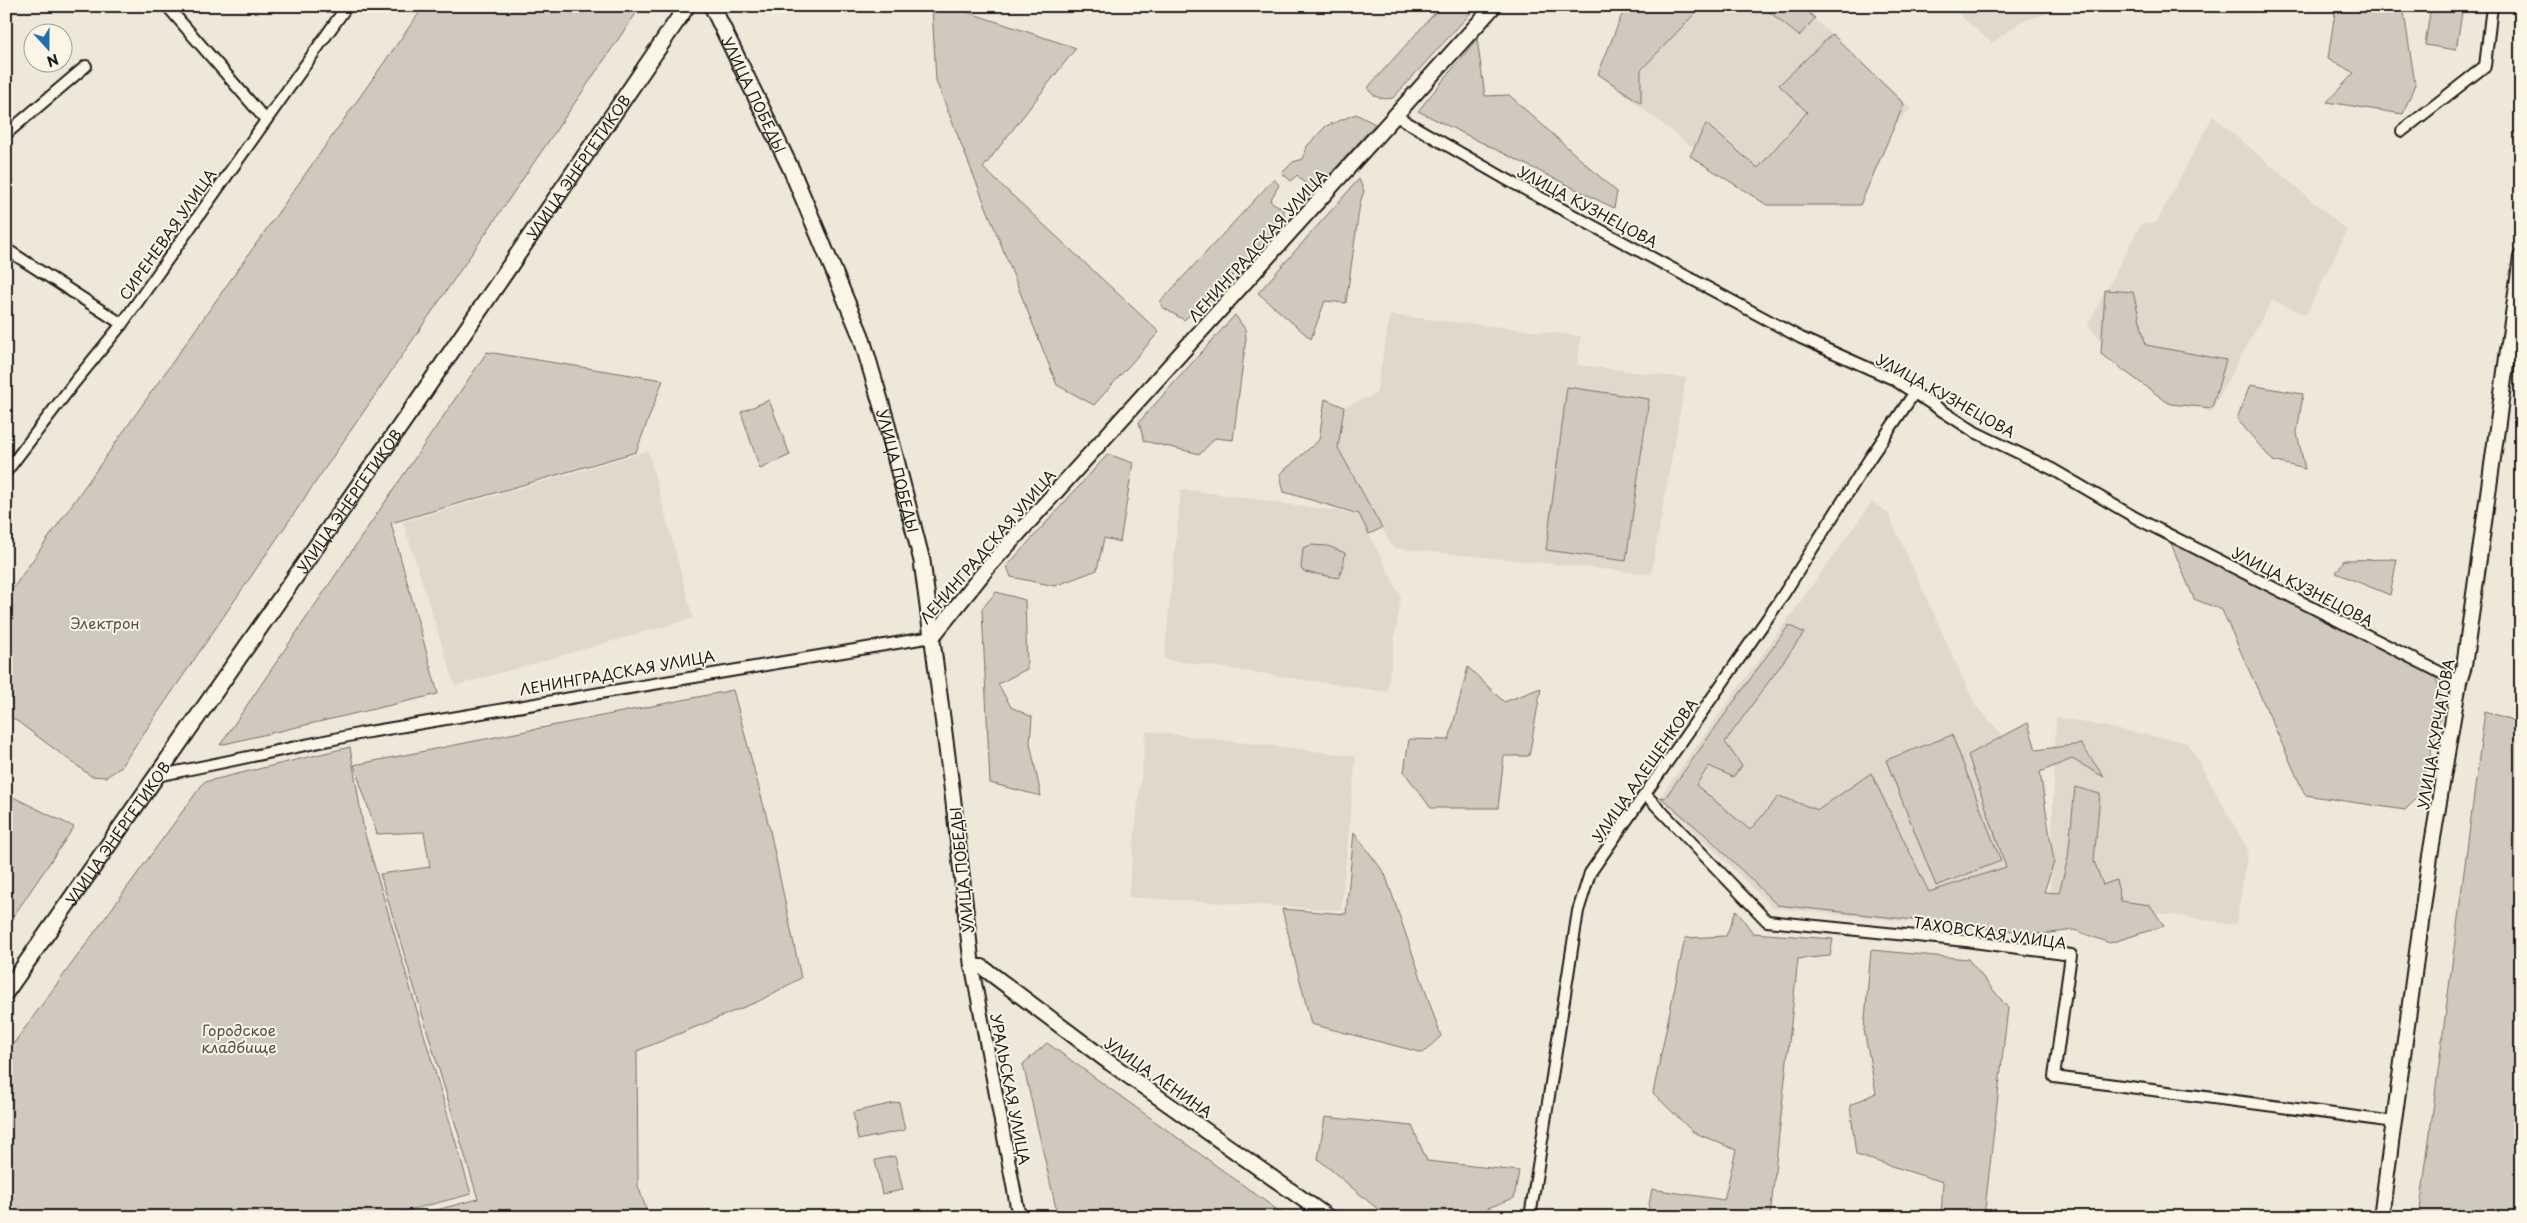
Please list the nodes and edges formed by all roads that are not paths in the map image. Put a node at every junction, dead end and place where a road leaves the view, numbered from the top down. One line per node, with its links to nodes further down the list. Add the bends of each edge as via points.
1 (166, 6): 9 (street)
2 (347, 6): 9 (street, СИРЕНЕВАЯ УЛИЦА)
3 (687, 6): 19 (main road, УЛИЦА ЭНЕРГЕТИКОВ)
4 (712, 6): 17 (main road, УЛИЦА ПОБЕДЫ, via 791,169 861,336 922,561)
5 (1494, 6): 8 (main road, ЛЕНИНГРАДСКАЯ УЛИЦА)
6 (2492, 6): 10 (street, via 2485,66)
7 (86, 66): 11 (street)
8 (1396, 116): 15 (street, УЛИЦА КУЗНЕЦОВА, via 1801,338); 17 (main road, ЛЕНИНГРАДСКАЯ УЛИЦА, via 989,566)
9 (265, 119): 14 (street, СИРЕНЕВАЯ УЛИЦА)
10 (2402, 131)
11 (6, 134)
12 (6, 249): 14 (street)
13 (2521, 257): 18 (main road, УЛИЦА КУРЧАТОВА, via 2464,666)
14 (122, 324): 16 (street, СИРЕНЕВАЯ УЛИЦА)
15 (1915, 392): 18 (street, УЛИЦА КУЗНЕЦОВА, via 1975,432 2052,469 2136,518); 20 (street, УЛИЦА АЛЕЩЕНКОВА, via 1778,603)
16 (6, 472)
17 (932, 636): 19 (street, ЛЕНИНГРАДСКАЯ УЛИЦА, via 363,733); 21 (main road, УЛИЦА ПОБЕДЫ)
18 (2459, 682): 23 (main road, УЛИЦА КУРЧАТОВА, via 2430,856)
19 (157, 776): 22 (main road, УЛИЦА ЭНЕРГЕТИКОВ)
20 (1646, 794): 23 (street, ТАХОВСКАЯ УЛИЦА, via 1768,920 2071,955 2054,1077); 26 (street, УЛИЦА АЛЕЩЕНКОВА, via 1590,873 1578,911)
21 (972, 967): 24 (street, УРАЛЬСКАЯ УЛИЦА); 25 (main road, УЛИЦА ЛЕНИНА, via 982,967 1110,1063)
22 (6, 992)
23 (2395, 1122): 27 (main road, УЛИЦА КУРЧАТОВА)
24 (1019, 1217)
25 (1328, 1217)
26 (1530, 1217)
27 (2381, 1217)

